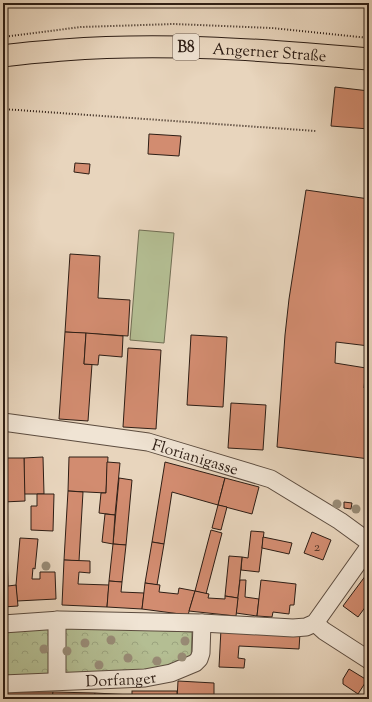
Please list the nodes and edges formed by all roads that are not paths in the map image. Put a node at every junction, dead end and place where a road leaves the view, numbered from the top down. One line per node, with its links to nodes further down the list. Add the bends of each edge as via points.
1 (3, 56): 2 (main road, Angerner Straße / B8, via 92,48 166,46 264,50)
2 (369, 59)
3 (3, 422): 4 (street, Florianigasse, via 148,442 271,479)
4 (369, 542)
5 (369, 547): 8 (street)
6 (58, 620): 7 (street); 9 (street); 11 (street)
7 (202, 623): 8 (street, via 294,628); 11 (street, Dorfanger, via 199,659 171,673 145,678)
8 (315, 623): 10 (street)
9 (3, 624)
10 (369, 660)
11 (57, 681): 12 (street, Dorfanger)
12 (3, 684)

